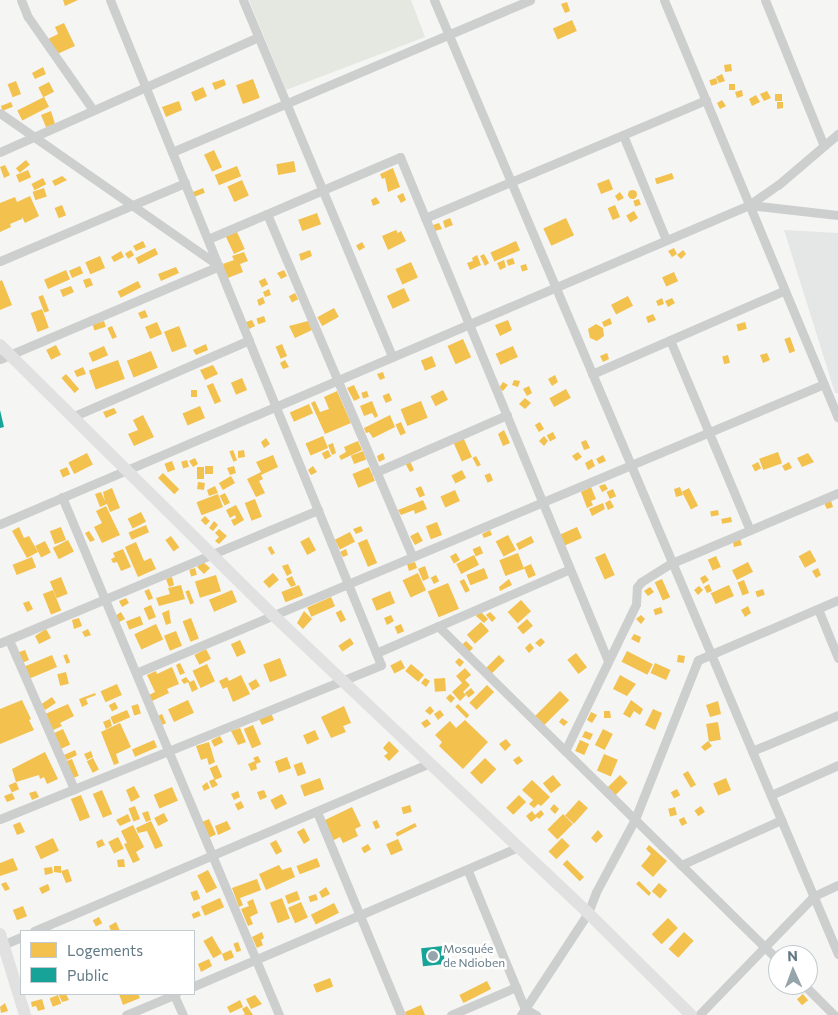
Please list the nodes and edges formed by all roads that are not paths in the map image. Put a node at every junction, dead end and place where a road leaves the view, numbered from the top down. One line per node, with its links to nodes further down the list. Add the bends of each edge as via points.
1 (21, 0): 13 (street, via 28,17)
2 (110, 0): 10 (street)
3 (243, 0): 9 (street)
4 (434, 0): 8 (street)
5 (530, 0): 8 (street)
6 (664, 0): 11 (street)
7 (765, 0): 18 (street)
8 (448, 34): 12 (street); 21 (street)
9 (258, 37): 10 (street); 12 (street)
10 (146, 87): 13 (street); 20 (street)
11 (706, 100): 16 (street); 25 (street)
12 (286, 103): 20 (street); 23 (street)
13 (93, 110): 17 (street)
14 (0, 113): 17 (street)
15 (838, 134): 18 (street)
16 (624, 135): 21 (street); 30 (street)
17 (34, 137): 19 (street); 24 (street)
18 (824, 146): 25 (street)
19 (0, 152)
20 (172, 152): 22 (street)
21 (511, 182): 28 (street); 33 (street)
22 (185, 183): 24 (street); 29 (street)
23 (322, 190): 26 (street); 28 (street, via 400,157); 40 (street)
24 (132, 205): 31 (street); 32 (street)
25 (749, 205): 27 (street); 30 (street); 34 (street)
26 (267, 214): 29 (street); 42 (street)
27 (838, 215)
28 (425, 218): 35 (street)
29 (208, 239): 32 (street)
30 (666, 240): 33 (street)
31 (0, 261)
32 (219, 266): 36 (street); 39 (street)
33 (555, 287): 35 (street); 41 (street)
34 (785, 290): 37 (street); 43 (street)
35 (469, 324): 40 (street); 46 (street)
36 (249, 340): 44 (street); 47 (street)
37 (670, 340): 41 (street); 48 (street)
38 (0, 345): 39 (main road)
39 (5, 357): 47 (main road)
40 (392, 357): 42 (street)
41 (592, 374): 49 (street)
42 (338, 380): 44 (street); 51 (street)
43 (824, 384): 45 (street); 48 (street)
44 (276, 406): 50 (street); 55 (street)
45 (837, 412)
46 (506, 416): 51 (street); 54 (street)
47 (72, 417): 50 (main road)
48 (708, 432): 49 (street); 57 (street)
49 (631, 464): 54 (street); 60 (street)
50 (126, 470): 53 (street); 58 (main road)
51 (376, 472): 59 (street)
52 (838, 493): 57 (street)
53 (62, 497): 56 (street); 63 (street)
54 (542, 502): 59 (street); 61 (street)
55 (318, 510): 58 (street); 62 (street)
56 (0, 524)
57 (750, 530): 60 (street)
58 (212, 554): 63 (street); 66 (main road)
59 (412, 556): 62 (street)
60 (672, 563): 71 (street); 73 (street, via 641,582 636,604)
61 (570, 569): 67 (street); 73 (street)
62 (348, 583): 66 (street); 70 (street)
63 (105, 599): 68 (street); 74 (street)
64 (838, 600): 65 (street)
65 (818, 609): 71 (street); 72 (street)
66 (273, 615): 74 (street); 75 (main road)
67 (438, 626): 70 (street); 78 (street)
68 (9, 640): 69 (street); 82 (street)
69 (0, 643)
70 (376, 653): 75 (street, via 381,665)
71 (711, 654): 79 (street); 86 (street, via 698,660)
72 (838, 658)
73 (608, 661): 78 (street)
74 (136, 672): 77 (street)
75 (342, 680): 77 (street); 80 (main road)
76 (838, 715): 79 (street)
77 (168, 751): 82 (street); 89 (street)
78 (565, 751): 86 (street)
79 (752, 751): 83 (street)
80 (430, 763): 84 (street); 88 (main road)
81 (838, 765): 83 (street)
82 (74, 789): 85 (street)
83 (771, 795): 87 (street)
84 (317, 812): 89 (street); 95 (street)
85 (0, 818)
86 (635, 819): 90 (street); 94 (street)
87 (781, 820): 90 (street); 93 (street)
88 (519, 848): 91 (street); 94 (main road)
89 (212, 856): 96 (street); 102 (street)
90 (682, 865): 99 (street)
91 (468, 871): 95 (street); 104 (street)
92 (838, 885): 93 (street)
93 (814, 896): 99 (street); 101 (street)
94 (588, 913): 108 (street); 116 (main road)
95 (360, 916): 102 (street); 113 (street)
96 (36, 930)
97 (20, 937): 98 (street)
98 (1, 941): 109 (main road)
99 (765, 947): 100 (street); 117 (street)
100 (768, 950)
101 (838, 954)
102 (256, 960): 103 (street); 112 (street)
103 (195, 986)
104 (516, 987): 108 (street); 114 (street)
105 (173, 995): 110 (street)
106 (175, 995): 111 (street)
107 (814, 995): 118 (street)
108 (523, 1012): 115 (street)
109 (25, 1015)
110 (126, 1015)
111 (183, 1015)
112 (279, 1015)
113 (401, 1015)
114 (451, 1015)
115 (536, 1015)
116 (691, 1015)
117 (699, 1015)
118 (834, 1015)

